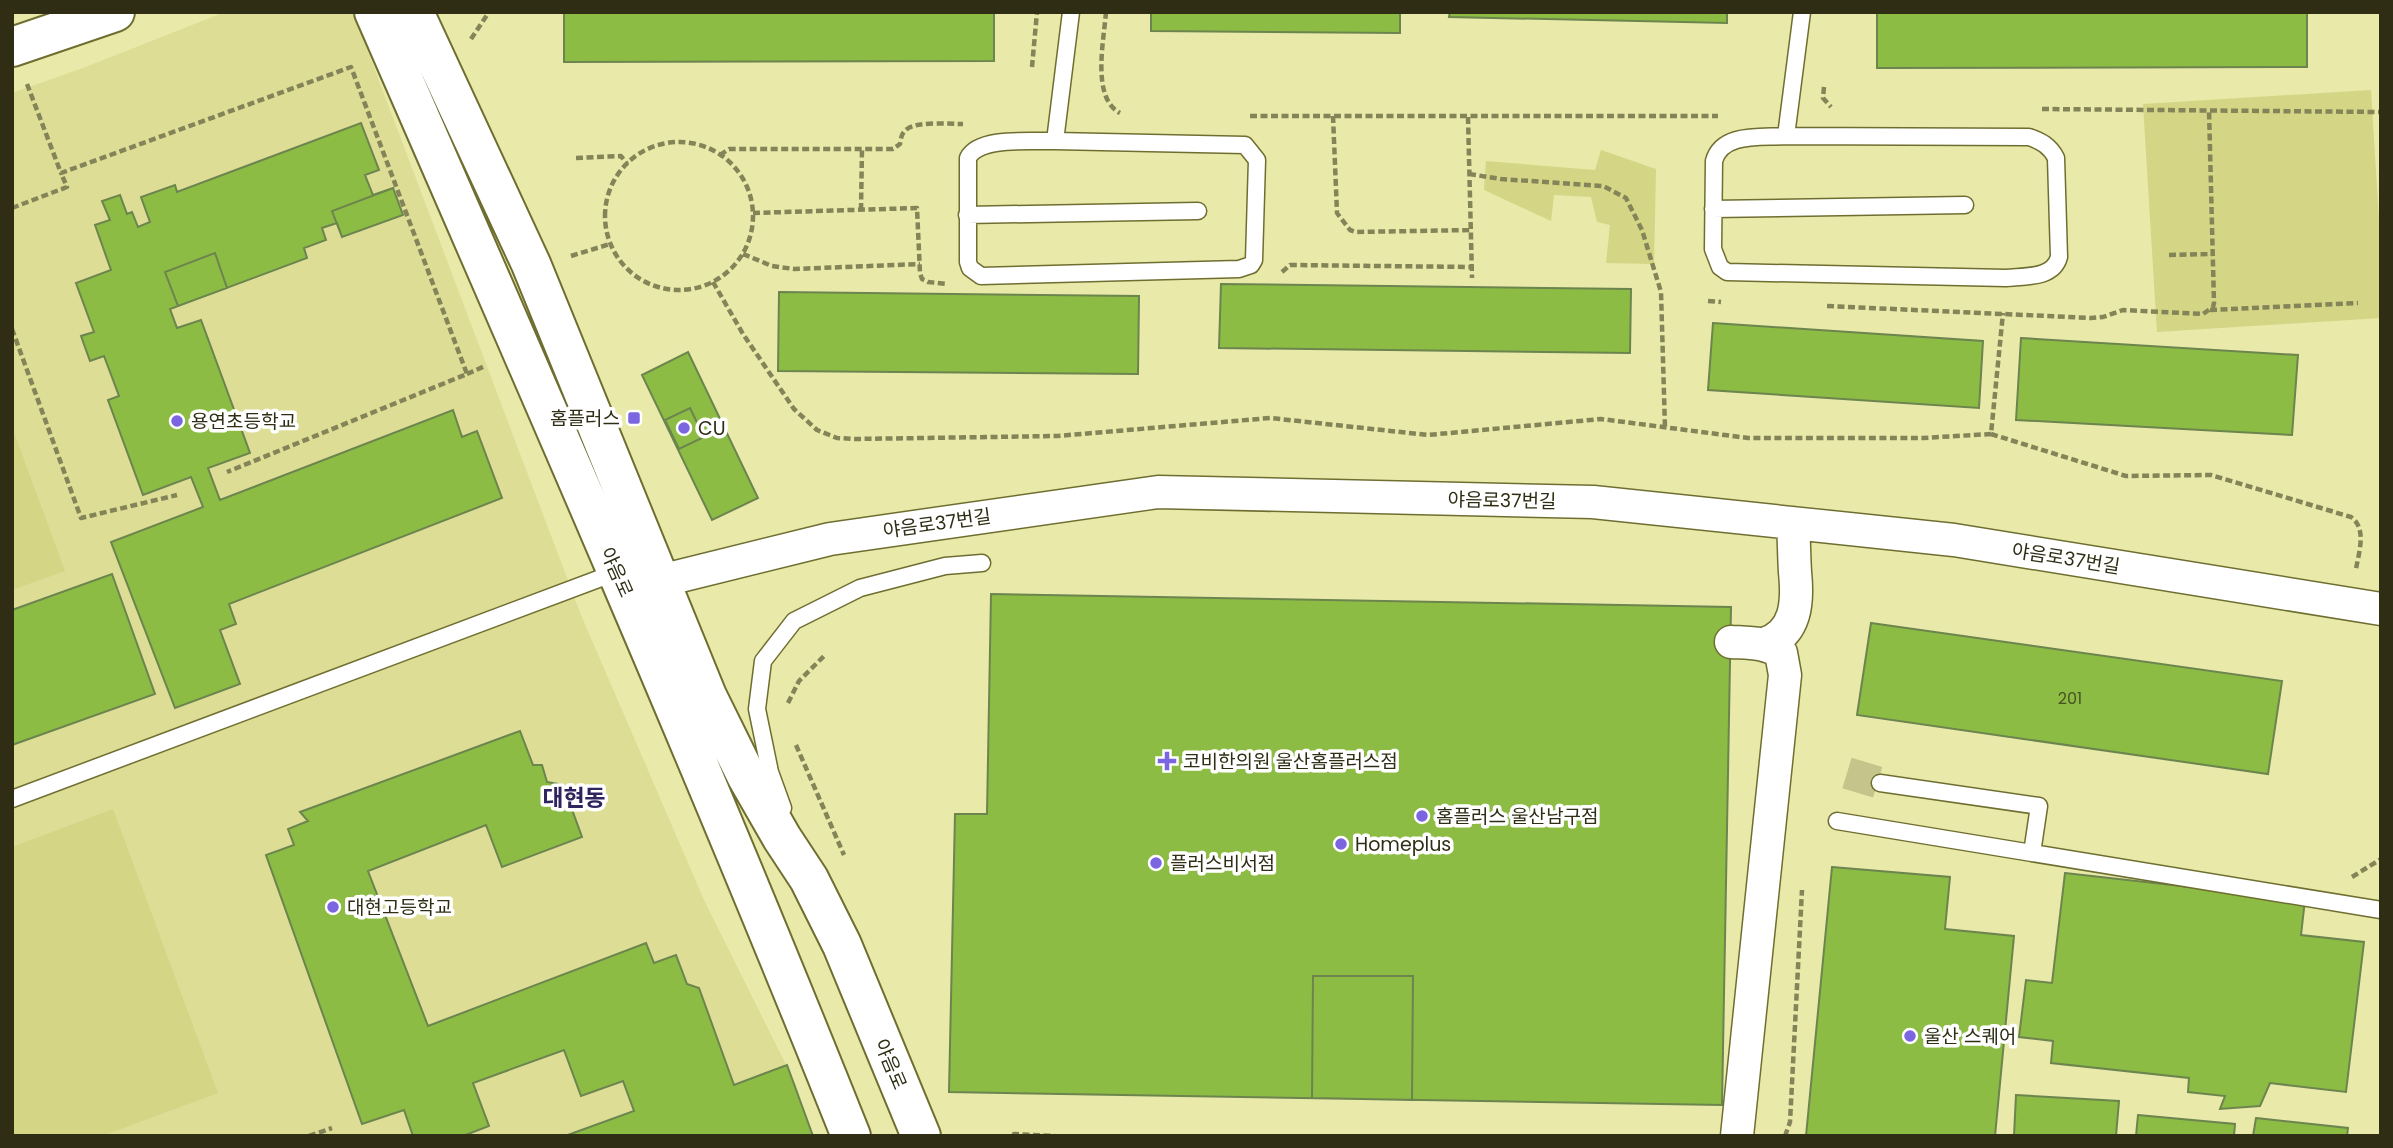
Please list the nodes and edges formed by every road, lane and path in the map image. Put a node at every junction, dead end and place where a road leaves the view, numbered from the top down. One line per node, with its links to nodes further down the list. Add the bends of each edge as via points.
1 (115, 12): 8 (street)
2 (374, 12): 60 (street, 야음로)
3 (1037, 12): 9 (path)
4 (1071, 12): 22 (lane)
5 (1106, 12): 15 (path, via 1101,80 1112,109)
6 (1802, 12): 21 (lane)
7 (427, 21): 60 (street, 야음로, via 531,264)
8 (12, 47): 27 (path)
9 (1031, 79)
10 (1824, 80): 11 (path, via 1823,98)
11 (1834, 108)
12 (2028, 109): 13 (path)
13 (2209, 110): 14 (path); 40 (path)
14 (2381, 112)
15 (1126, 116)
16 (1236, 116): 17 (path)
17 (1333, 116): 19 (path); 37 (path, via 1337,214 1350,230)
18 (1728, 116): 19 (path)
19 (1468, 117): 28 (path)
20 (965, 124): 23 (path, via 917,125 907,129 893,149)
21 (1786, 136): 32 (lane, via 1721,146 1714,161); 32 (lane, via 2037,139 2056,158 2057,263 2042,274 2006,278 1727,272 1713,249)
22 (1055, 141): 36 (lane, via 988,144 970,153); 36 (lane, via 1245,145 1258,160 1254,260 1240,270 981,276 968,262)
23 (862, 149): 24 (path, via 729,149); 33 (path)
24 (720, 155): 26 (path, via 689,142 664,143 641,152); 35 (path, via 747,184)
25 (576, 158): 26 (path, via 621,156)
26 (627, 164): 38 (path, via 610,190 604,214)
27 (61, 173): 30 (path, via 67,187); 56 (path, via 351,68 467,374)
28 (1469, 174): 37 (path); 55 (path, via 1603,186 1626,198 1642,230 1661,292)
29 (1965, 205): 32 (lane)
30 (12, 208)
31 (917, 208): 33 (path)
32 (1713, 209)
33 (862, 210): 35 (path)
34 (1198, 211): 36 (lane)
35 (753, 214): 39 (path)
36 (967, 215)
37 (1471, 230): 44 (path)
38 (610, 244): 42 (path); 47 (path, via 618,260 637,278 658,288 683,291)
39 (743, 254): 43 (path, via 794,270); 47 (path)
40 (2213, 254): 41 (path); 52 (path, via 2214,303)
41 (2169, 255)
42 (560, 260)
43 (920, 264)
44 (1471, 267): 45 (path, via 1290,265); 46 (path)
45 (1281, 275)
46 (1472, 278)
47 (713, 282): 55 (path, via 794,409 817,430 837,438 1057,436 1270,418 1428,435 1601,419)
48 (1708, 301): 49 (path)
49 (1722, 302)
50 (2358, 303): 52 (path)
51 (1820, 306): 53 (path)
52 (2209, 310): 53 (path, via 2203,314 2123,310 2091,318)
53 (2003, 313): 55 (path, via 1991,434 1758,439)
54 (12, 329): 57 (path, via 81,518)
55 (1665, 428)
56 (227, 472)
57 (177, 495)
58 (1793, 523): 60 (street, 야음로37번길, via 1593,502 1158,492 830,539); 61 (street, 야음로37번길, via 1954,540); 63 (street, via 1798,589 1794,615 1783,634)
59 (982, 563): 71 (lane, via 945,566 860,588 794,621 763,661 757,709 770,772)
60 (635, 583): 65 (lane); 71 (street, 야음로, via 707,696 782,838); 75 (street, 야음로)
61 (2381, 609)
62 (1731, 642): 63 (street)
63 (1764, 644): 79 (street, via 1782,653 1785,675)
64 (1880, 783): 67 (lane, via 2039,806)
65 (12, 799)
66 (1837, 821): 67 (lane)
67 (2032, 853): 72 (lane)
68 (2381, 859): 70 (path)
69 (1803, 878): 80 (path, via 1790,1122)
70 (2350, 878)
71 (809, 879): 76 (street, 야음로, via 842,945)
72 (2381, 910)
73 (332, 1128): 74 (path)
74 (309, 1136)
75 (851, 1136)
76 (921, 1136)
77 (1014, 1136): 78 (path)
78 (1055, 1136)
79 (1737, 1136)
80 (1785, 1136)

